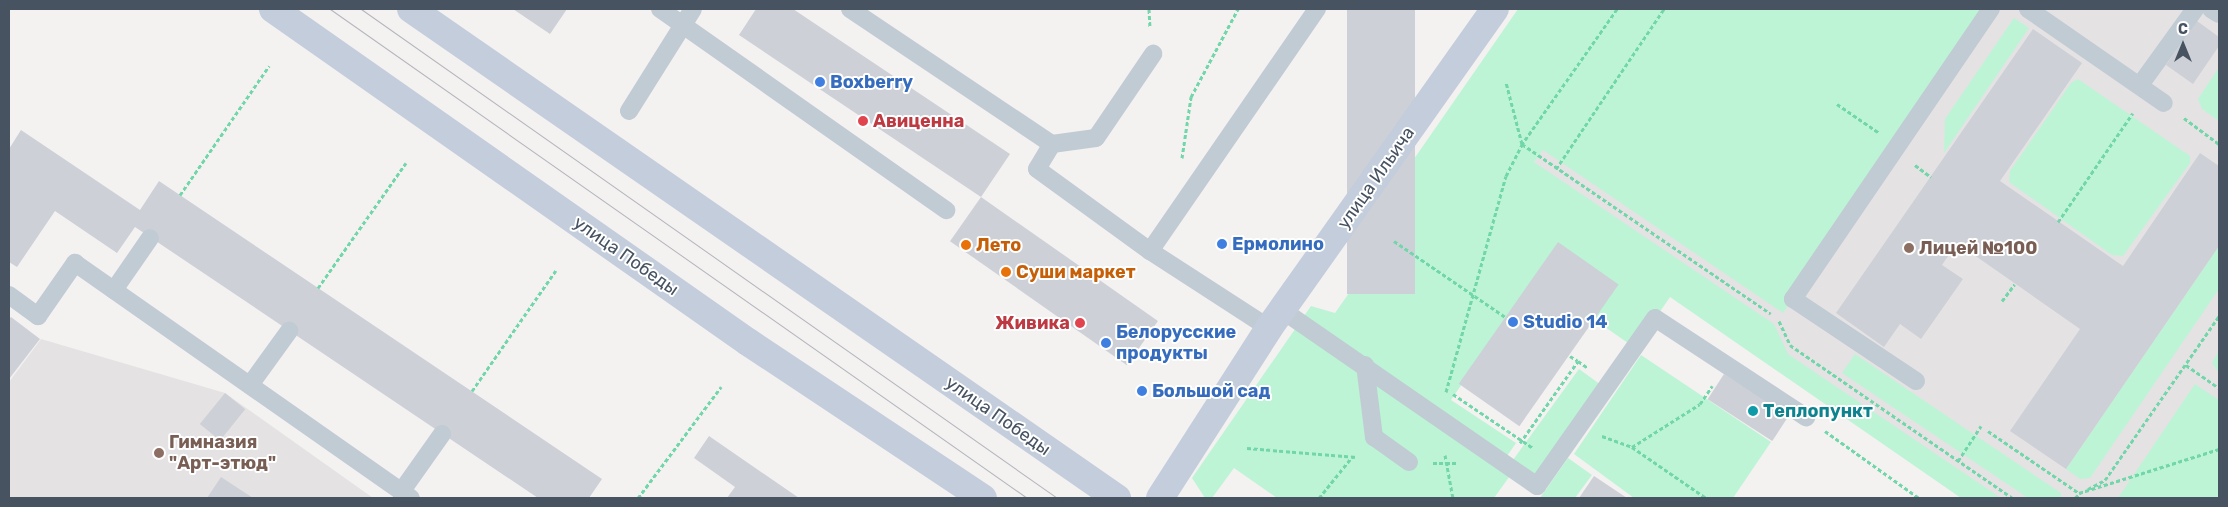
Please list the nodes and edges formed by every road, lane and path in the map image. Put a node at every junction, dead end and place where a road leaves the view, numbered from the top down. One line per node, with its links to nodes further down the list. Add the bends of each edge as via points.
1 (273, 9): 82 (main road, улица Победы, via 748,342)
2 (411, 9): 83 (main road, улица Победы)
3 (660, 9): 16 (lane)
4 (693, 9): 16 (lane)
5 (850, 9): 24 (lane)
6 (1238, 9): 28 (path, via 1191,97)
7 (1317, 9): 38 (lane)
8 (1495, 9): 48 (main road, улица Ильича)
9 (1617, 9): 25 (path)
10 (1664, 9): 31 (path)
11 (1991, 9): 27 (lane)
12 (2028, 9): 20 (lane)
13 (2195, 9): 20 (lane)
14 (2211, 9): 15 (lane)
15 (2219, 14)
16 (683, 25): 23 (lane); 34 (lane)
17 (1152, 54): 24 (lane, via 1096,138)
18 (270, 66): 33 (path)
19 (1506, 82): 25 (path)
20 (2144, 88): 21 (lane); 35 (path)
21 (2164, 103): 26 (path)
22 (1837, 104): 27 (path)
23 (629, 111)
24 (1052, 144): 38 (lane, via 1037,169)
25 (1522, 144): 31 (path); 43 (path, via 1506,176)
26 (2219, 144)
27 (1898, 146): 55 (lane, via 1792,299)
28 (1182, 161)
29 (406, 163): 41 (path)
30 (1919, 168): 32 (path)
31 (1556, 169): 74 (path, via 1779,319 1790,345)
32 (1931, 177)
33 (180, 195)
34 (946, 210)
35 (2058, 222)
36 (150, 238): 42 (lane)
37 (1394, 241): 43 (path)
38 (1150, 251): 48 (lane)
39 (556, 270): 61 (path)
40 (2015, 284): 45 (path)
41 (318, 288)
42 (114, 290): 44 (lane, via 75,263 38,316); 57 (lane)
43 (1472, 294): 47 (path); 60 (path)
44 (9, 295)
45 (2002, 301)
46 (2219, 316): 53 (path)
47 (1507, 318)
48 (1276, 319): 52 (lane); 84 (main road, улица Ильича)
49 (289, 331): 57 (lane)
50 (1570, 356): 51 (path)
51 (1578, 360): 56 (path); 68 (path)
52 (1365, 365): 62 (lane); 75 (lane, via 1374,437)
53 (2186, 365): 59 (path); 79 (path, via 2105,480)
54 (1725, 366): 56 (lane, via 1655,318); 63 (lane); 69 (path, via 1700,404)
55 (1916, 380)
56 (1610, 382): 65 (lane)
57 (250, 385): 80 (lane)
58 (721, 386): 81 (path)
59 (2219, 388)
60 (1446, 389): 62 (path); 68 (path)
61 (472, 391)
62 (1440, 417): 76 (path); 77 (lane)
63 (1806, 417): 88 (path)
64 (1981, 426): 74 (path)
65 (1577, 428): 69 (path); 78 (lane)
66 (1988, 432): 79 (path)
67 (442, 434): 80 (lane)
68 (1522, 441): 77 (path)
69 (1632, 447): 87 (path)
70 (1247, 448): 72 (path)
71 (2219, 449): 79 (path)
72 (1353, 456): 73 (path); 85 (path)
73 (1362, 457)
74 (1958, 461): 89 (path)
75 (1409, 462): 76 (path)
76 (1446, 463): 77 (path); 86 (path)
77 (1506, 464): 78 (lane)
78 (1532, 492)
79 (2079, 493): 90 (path)
80 (406, 495)
81 (638, 498)
82 (983, 498)
83 (1117, 498)
84 (1160, 498)
85 (1319, 498)
86 (1453, 498)
87 (1706, 498)
88 (1919, 498)
89 (2013, 498)
90 (2075, 498)

